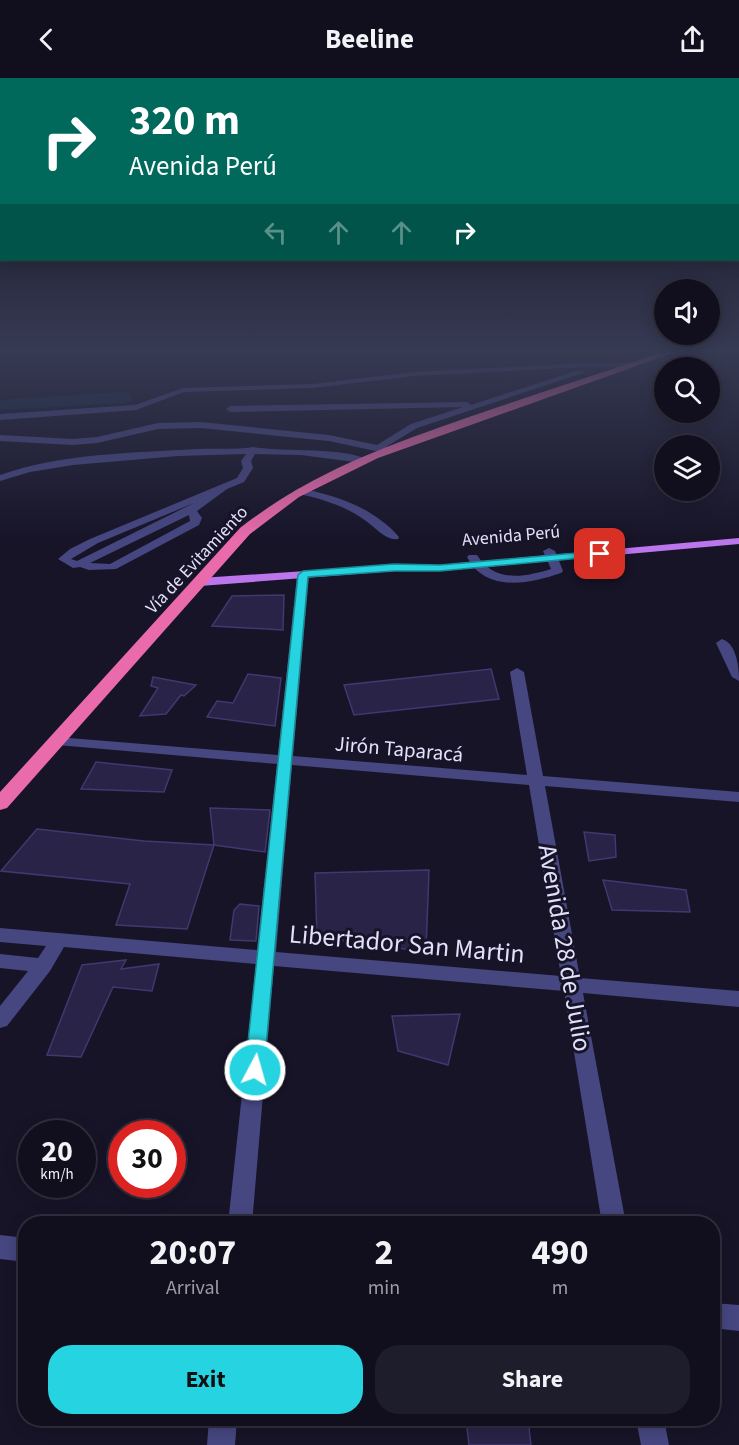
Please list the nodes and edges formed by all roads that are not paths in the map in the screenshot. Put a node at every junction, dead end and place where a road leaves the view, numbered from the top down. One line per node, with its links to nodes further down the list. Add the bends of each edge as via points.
1 (57, 413): 4 (street)
2 (455, 413): 6 (street, via 414,426)
3 (491, 413): 6 (highway, Vía de Evitamiento)
4 (0, 417)
5 (0, 438): 6 (street, via 73,442 158,426 201,425 329,438)
6 (382, 449): 8 (highway, Vía de Evitamiento)
7 (253, 450): 8 (street); 9 (street, via 185,452 39,466); 10 (street, via 240,480)
8 (362, 460): 11 (highway, Vía de Evitamiento)
9 (0, 478)
10 (224, 487): 12 (street); 18 (street, via 94,541 64,559 72,565)
11 (299, 491): 14 (street, via 330,496 358,510); 20 (highway, Vía de Evitamiento, via 245,531)
12 (191, 510): 18 (street); 18 (street, via 197,518 195,523 112,567)
13 (739, 533): 16 (main road, Avenida Perú)
14 (394, 537)
15 (739, 541): 16 (main road, Avenida Perú)
16 (551, 555): 17 (main road, Avenida Perú); 17 (street, via 557,571 544,576 489,576)
17 (474, 561): 19 (main road, Avenida Perú, via 440,568)
18 (81, 563)
19 (303, 575): 20 (main road, Avenida Perú); 25 (street)
20 (200, 582): 24 (highway, Vía de Evitamiento)
21 (722, 643): 23 (street)
22 (517, 672): 26 (street, Avenida 28 de Julio)
23 (739, 677)
24 (57, 741): 25 (street, Jirón Taparacá); 28 (highway, Vía de Evitamiento)
25 (285, 760): 26 (street, Jirón Taparacá); 31 (street)
26 (536, 781): 27 (street, Jirón Taparacá); 34 (street, Avenida 28 de Julio)
27 (739, 797)
28 (0, 804)
29 (0, 935): 30 (street, Libertador San Martin)
30 (60, 940): 31 (street, Libertador San Martin); 33 (street)
31 (266, 960): 34 (street, Libertador San Martin); 37 (street)
32 (0, 961): 33 (street)
33 (43, 966): 36 (street)
34 (572, 984): 35 (street, Libertador San Martin); 38 (street, Avenida 28 de Julio)
35 (739, 999)
36 (0, 1020)
37 (241, 1216)
38 (613, 1216)
39 (0, 1247): 40 (street)
40 (18, 1249)
41 (720, 1317): 42 (street)
42 (739, 1318)
43 (222, 1426): 45 (street)
44 (651, 1426): 46 (street)
45 (221, 1445)
46 (655, 1445)

